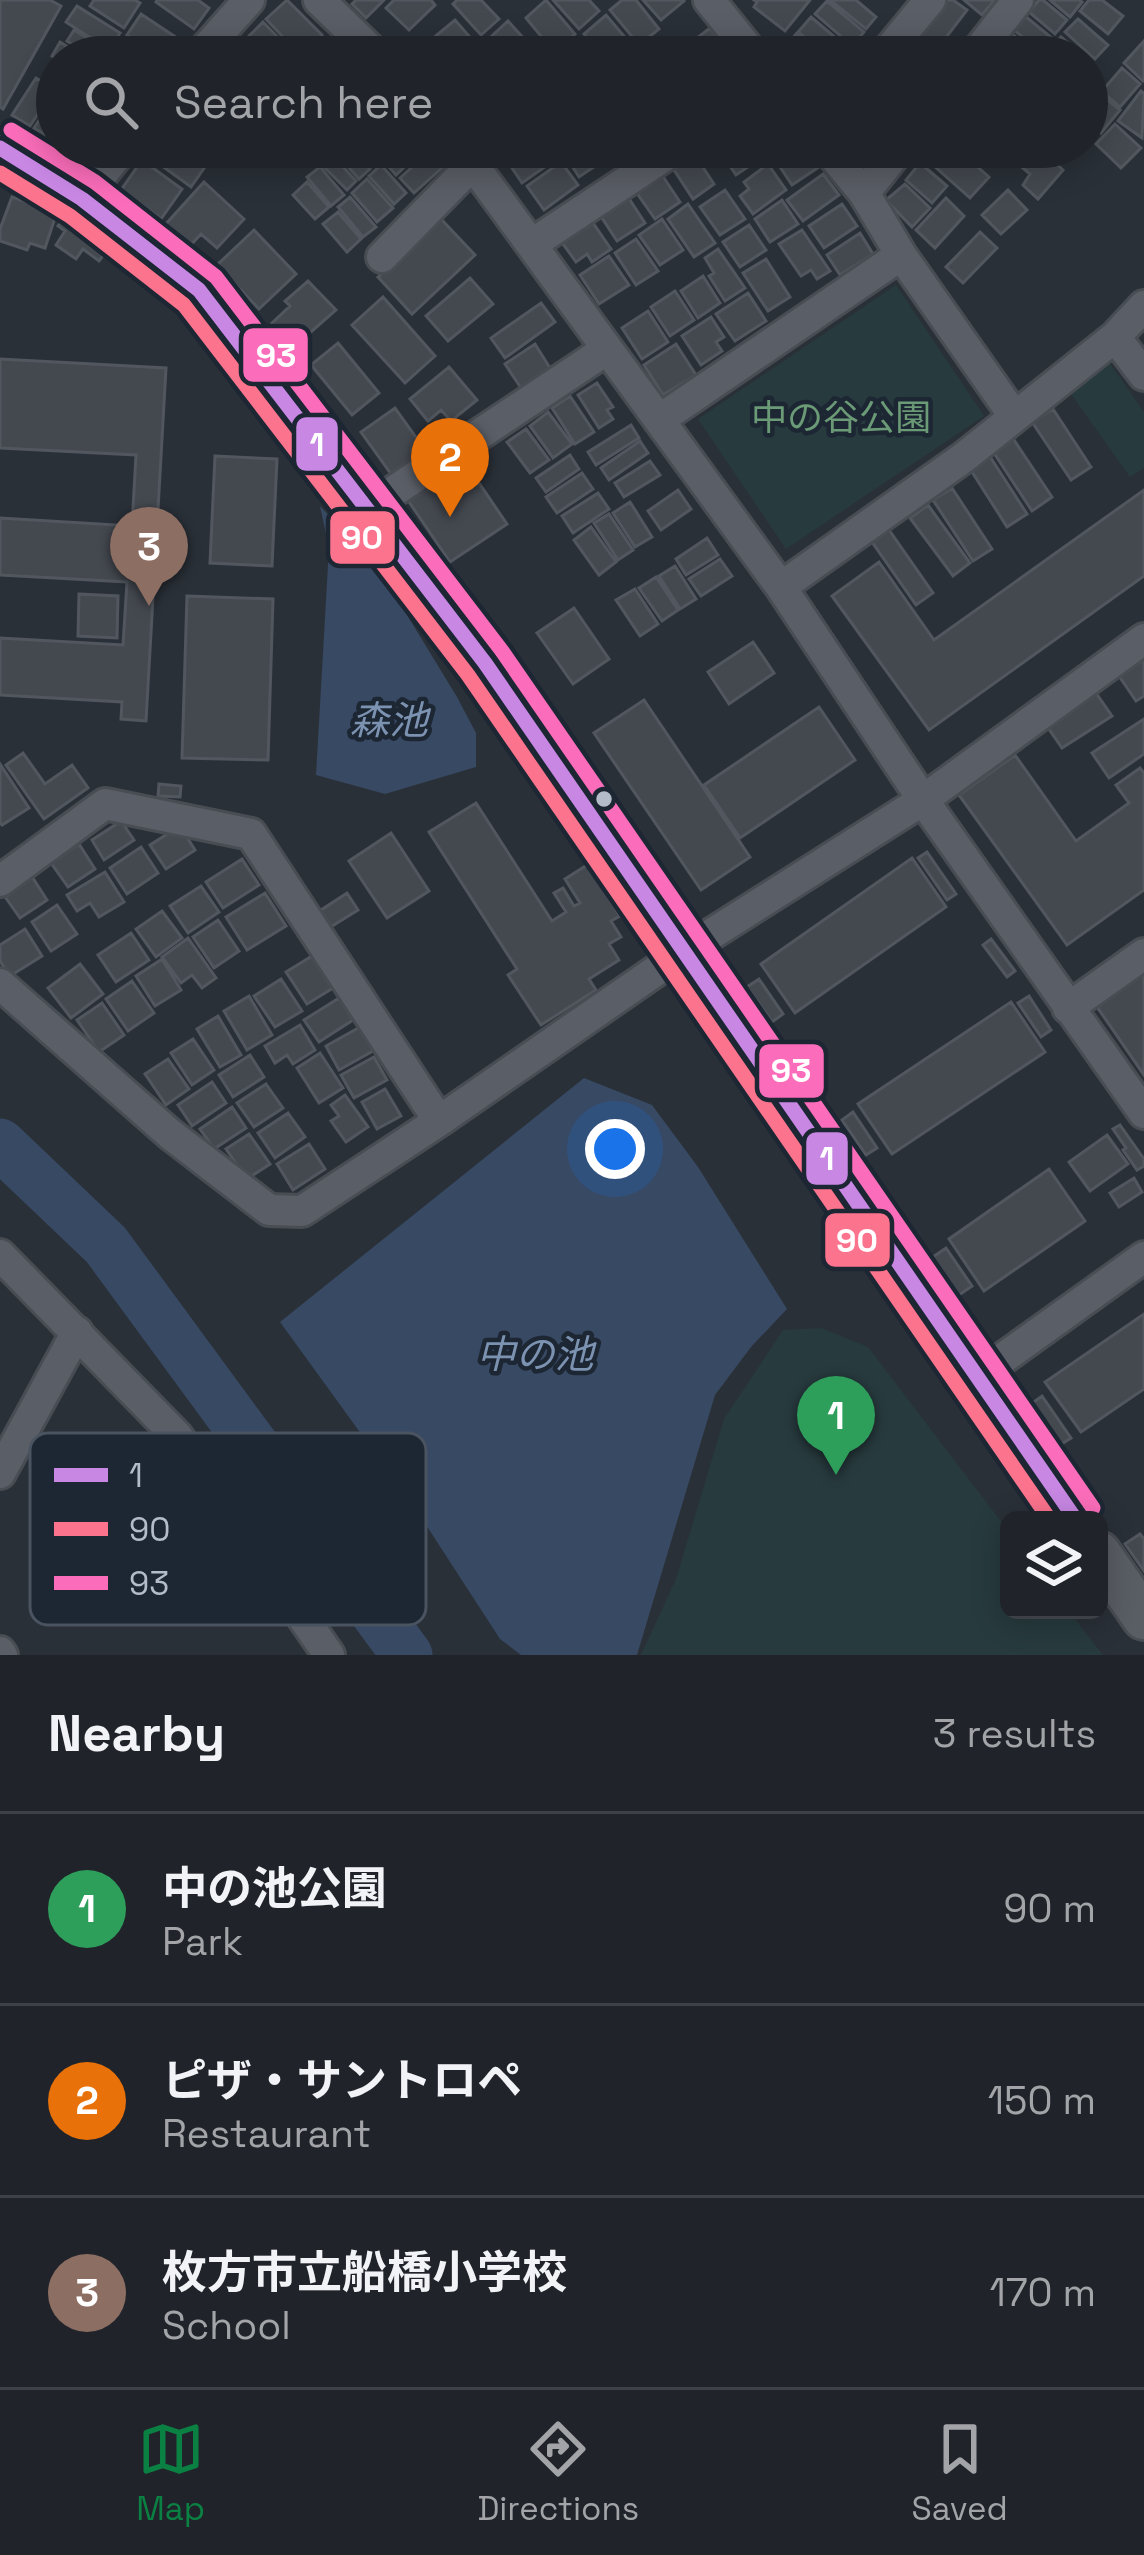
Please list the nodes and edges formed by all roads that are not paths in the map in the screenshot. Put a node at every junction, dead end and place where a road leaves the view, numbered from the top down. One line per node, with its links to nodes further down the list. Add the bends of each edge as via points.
1 (249, 0): 6 (street)
2 (319, 0): 7 (street)
3 (710, 0): 8 (street)
4 (930, 0): 9 (street)
5 (1018, 0): 10 (street)
6 (217, 36)
7 (356, 36)
8 (738, 36)
9 (900, 36)
10 (990, 36)
11 (0, 148): 19 (street)
12 (107, 168): 19 (street)
13 (455, 168): 22 (street)
14 (476, 168): 20 (street)
15 (646, 168): 20 (street)
16 (843, 168): 18 (street)
17 (884, 168): 18 (street)
18 (864, 193): 21 (street)
19 (82, 199): 29 (street, via 199,290)
20 (532, 244): 25 (street)
21 (901, 255): 27 (street); 28 (street)
22 (382, 257)
23 (1144, 307): 24 (street)
24 (1115, 338): 26 (street); 27 (street)
25 (606, 350): 28 (street); 29 (street)
26 (1144, 375)
27 (1014, 416): 30 (street)
28 (659, 420): 30 (street)
29 (367, 509): 34 (street, via 484,662)
30 (781, 587): 32 (street)
31 (1144, 639): 32 (street)
32 (923, 800): 34 (street); 37 (street)
33 (0, 880): 39 (street, via 104,804 250,834)
34 (683, 952): 39 (street); 43 (street)
35 (1144, 954): 37 (street)
36 (0, 985): 39 (street, via 268,1210 302,1211)
37 (1068, 1008): 38 (street)
38 (1144, 1113)
39 (439, 1121)
40 (0, 1256): 42 (street)
41 (1144, 1257): 43 (street)
42 (77, 1332): 44 (street); 45 (street)
43 (977, 1377): 46 (street)
44 (174, 1433)
45 (0, 1473)
46 (1070, 1511)
47 (1108, 1566): 48 (street)
48 (1144, 1618)
49 (308, 1625): 50 (street)
50 (329, 1655)

